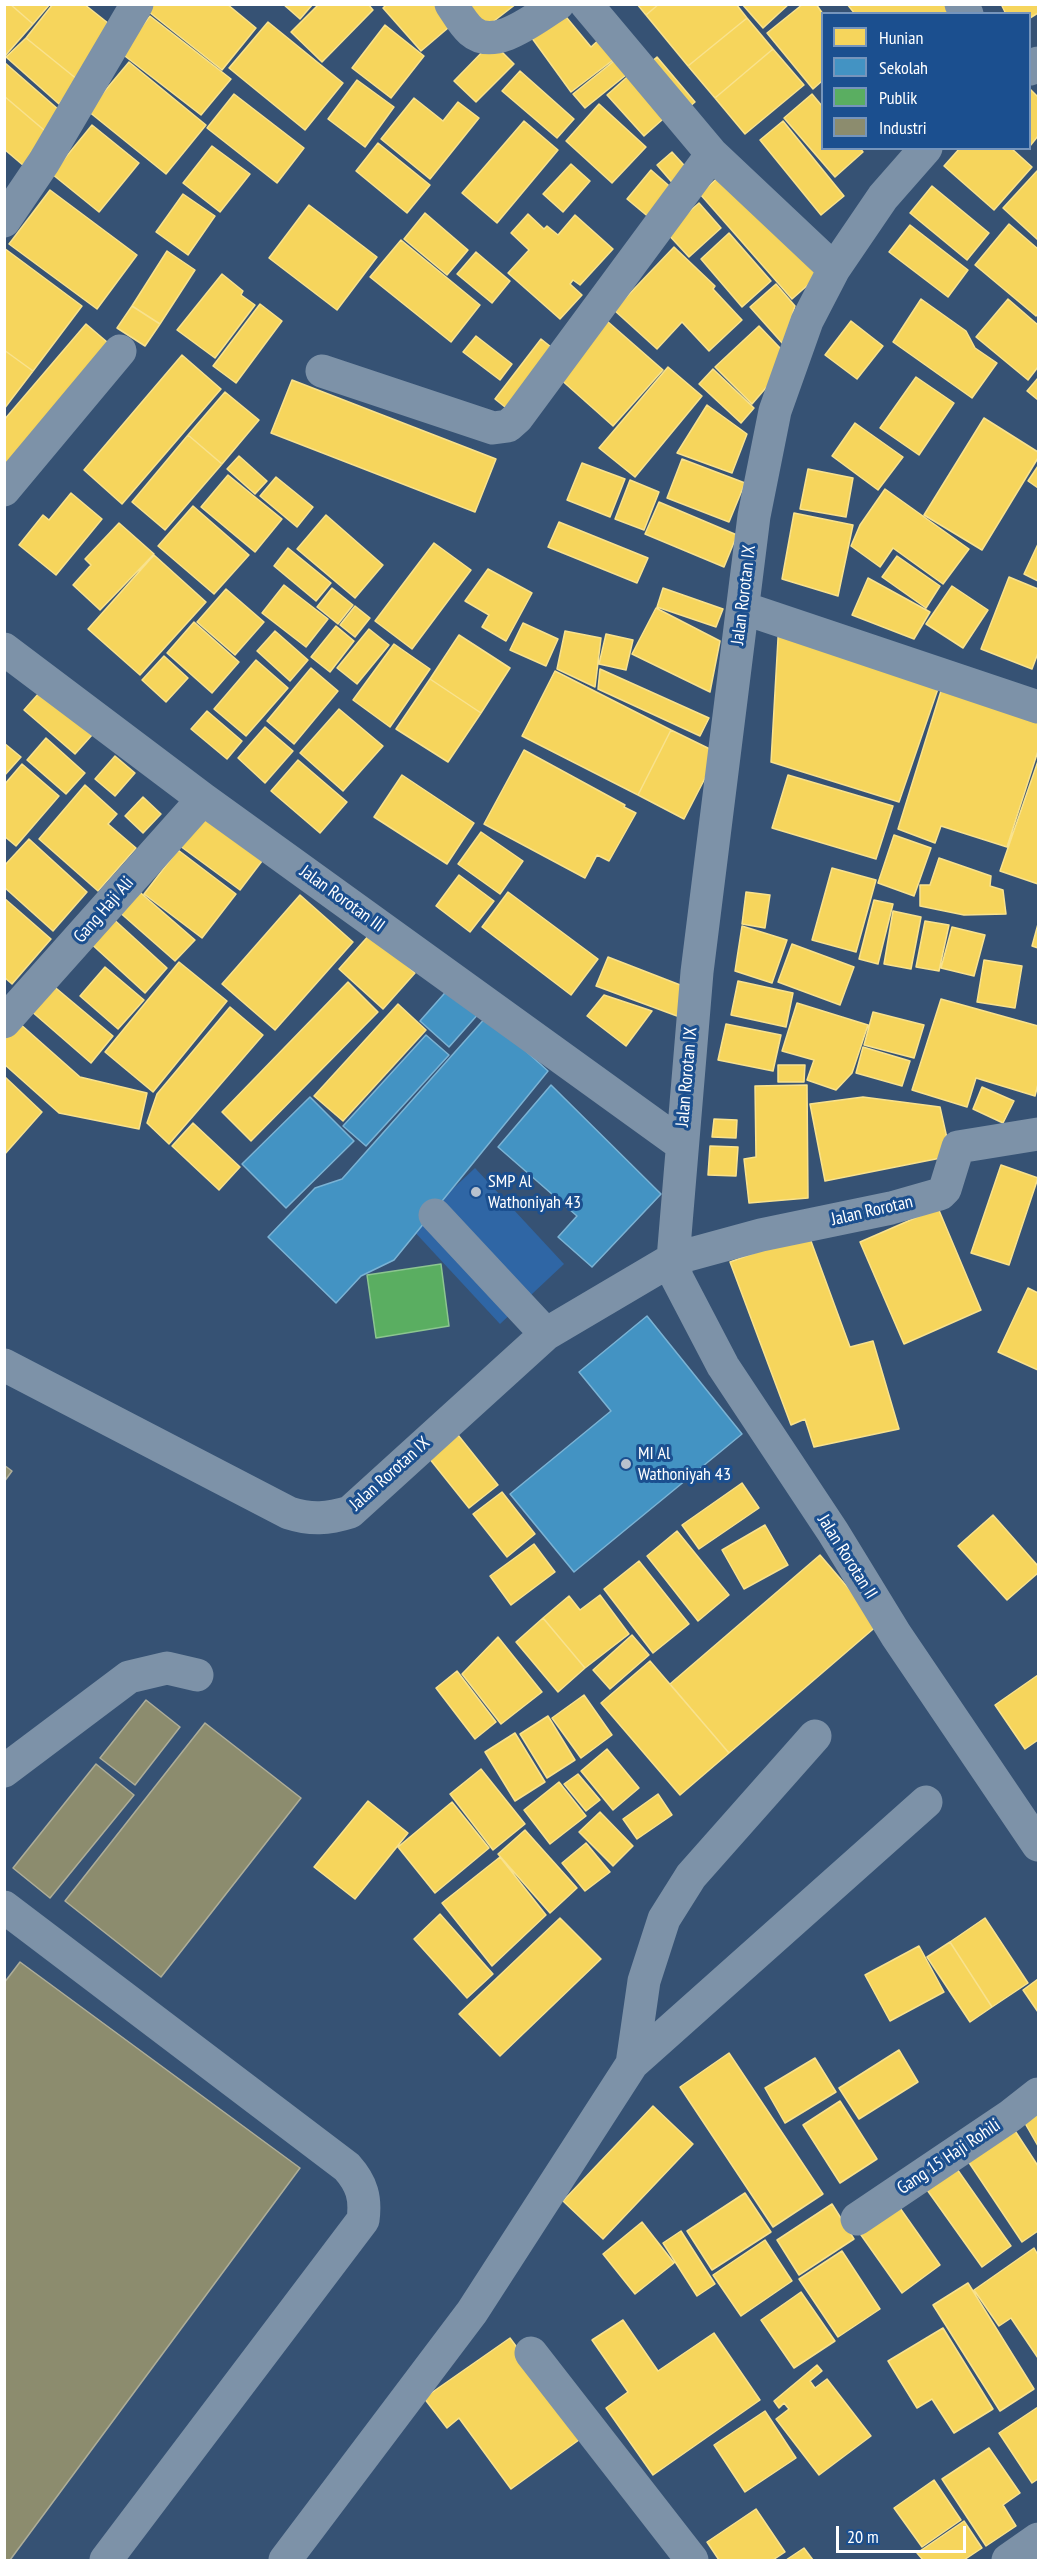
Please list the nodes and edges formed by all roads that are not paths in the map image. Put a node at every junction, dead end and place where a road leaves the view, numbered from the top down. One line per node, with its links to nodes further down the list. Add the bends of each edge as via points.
1 (137, 4): 7 (street, via 44,162)
2 (451, 4): 3 (street, via 477,36 499,39)
3 (558, 4)
4 (586, 4): 6 (street)
5 (924, 150): 8 (street, Jalan Rorotan IX, via 883,197)
6 (712, 154): 8 (street); 10 (street, via 518,418 508,426 493,428)
7 (4, 221)
8 (834, 269): 12 (street, Jalan Rorotan IX, via 807,321 775,411 754,516)
9 (120, 351): 11 (street)
10 (322, 371)
11 (4, 490)
12 (743, 608): 14 (street); 18 (street, Jalan Rorotan IX, via 697,972)
13 (4, 649): 15 (street, Jalan Rorotan III)
14 (1038, 707)
15 (203, 799): 16 (street, Gang Haji Ali); 18 (street, Jalan Rorotan III)
16 (4, 1023)
17 (1038, 1134): 20 (street, Jalan Rorotan, via 958,1147 940,1194)
18 (681, 1144): 20 (street, Jalan Rorotan IX)
19 (435, 1215): 21 (street)
20 (673, 1259): 21 (street, Jalan Rorotan IX); 27 (street, Jalan Rorotan II, via 677,1278 723,1366 896,1635)
21 (546, 1334): 22 (street, Jalan Rorotan IX, via 350,1512 332,1518 306,1519 289,1513)
22 (4, 1365)
23 (197, 1675): 25 (street, via 167,1668 129,1677)
24 (814, 1736): 29 (street, via 690,1876 664,1919 644,1981)
25 (4, 1771)
26 (926, 1802): 29 (street)
27 (1038, 1845)
28 (4, 1907): 35 (street, via 347,2167 357,2177 364,2198 363,2220)
29 (632, 2064): 34 (street, via 472,2312)
30 (1038, 2094): 31 (street, Gang 15 Haji Rohili)
31 (857, 2219)
32 (531, 2353): 36 (street)
33 (1038, 2539): 37 (street)
34 (292, 2558)
35 (106, 2560)
36 (692, 2560)
37 (1008, 2560)

